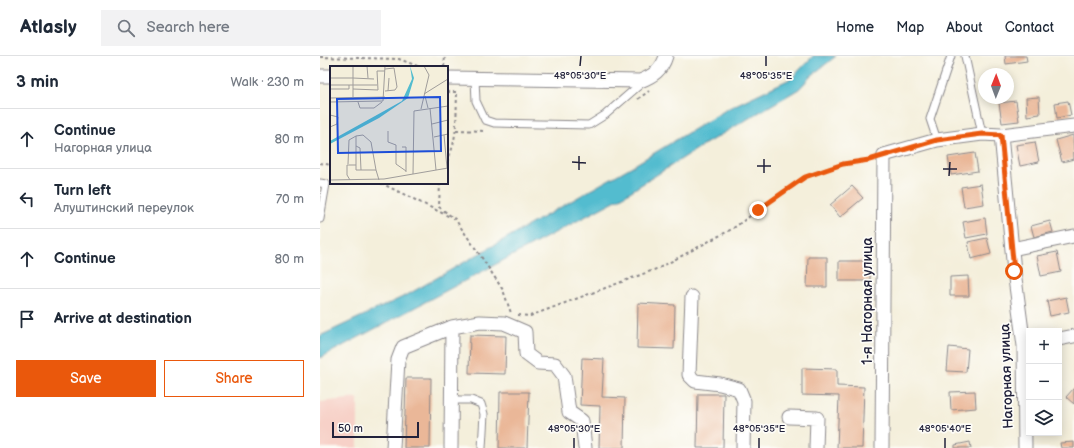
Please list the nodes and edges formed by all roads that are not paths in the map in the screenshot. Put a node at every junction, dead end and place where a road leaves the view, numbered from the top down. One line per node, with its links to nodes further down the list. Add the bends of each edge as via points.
1 (666, 56): 5 (street, via 660,69)
2 (952, 56): 10 (lane, via 930,119)
3 (965, 56): 8 (lane)
4 (448, 78): 6 (street)
5 (648, 78): 6 (street, via 632,82); 6 (lane, via 589,125 494,123 485,120 476,101)
6 (475, 79)
7 (1074, 126): 9 (street)
8 (982, 134): 9 (street); 10 (street)
9 (1001, 135): 14 (street, Нагорная улица)
10 (937, 140): 29 (street, 1-я Нагорная улица, via 884,155)
11 (320, 183): 12 (lane, via 326,184)
12 (320, 219)
13 (1074, 236): 14 (street)
14 (1012, 249): 19 (street, Нагорная улица)
15 (692, 297): 27 (street, via 689,375 695,381 739,389 744,401)
16 (452, 327): 21 (street); 23 (street, via 403,347 398,360); 26 (street, via 480,322 504,323 525,332 526,354 538,364 555,364 564,376 569,412 582,422)
17 (1074, 336): 18 (street)
18 (1062, 338)
19 (1026, 340)
20 (1027, 364): 30 (street, Нагорная улица)
21 (452, 400): 24 (street); 25 (lane, via 471,400 481,404 484,414)
22 (788, 417): 28 (street, via 817,418)
23 (393, 448)
24 (451, 448)
25 (482, 448)
26 (585, 448)
27 (743, 448)
28 (816, 448)
29 (882, 448)
30 (1025, 448)

